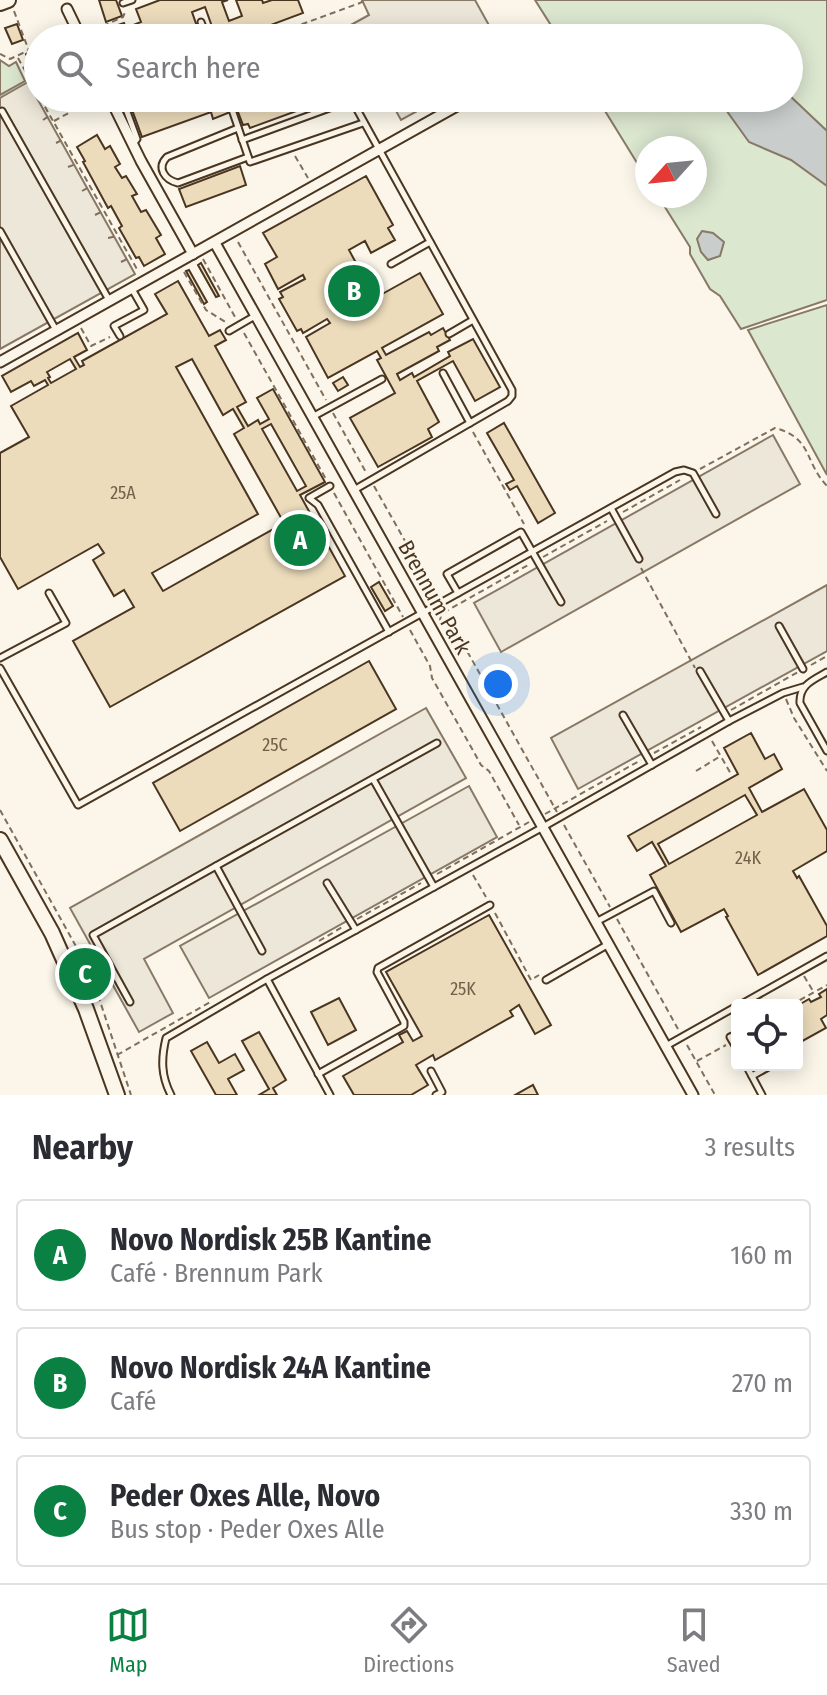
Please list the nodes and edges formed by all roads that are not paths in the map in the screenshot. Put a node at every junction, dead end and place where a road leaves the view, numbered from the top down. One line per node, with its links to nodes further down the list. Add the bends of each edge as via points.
1 (9, 0): 3 (street)
2 (132, 0): 4 (lane)
3 (0, 3)
4 (123, 3)
5 (67, 9): 6 (street)
6 (74, 24)
7 (2, 111): 26 (lane)
8 (117, 112): 17 (street)
9 (127, 112): 17 (lane, via 137,139)
10 (233, 112): 15 (lane)
11 (322, 112): 16 (lane)
12 (358, 112): 14 (lane)
13 (445, 112): 18 (street)
14 (363, 123): 18 (lane); 19 (lane)
15 (238, 128): 16 (lane); 19 (lane, via 167,157 163,172 178,183)
16 (242, 140): 19 (lane)
17 (133, 145): 23 (street)
18 (378, 149): 21 (lane); 22 (street)
19 (249, 159)
20 (0, 231): 29 (lane)
21 (430, 242): 24 (lane); 28 (lane)
22 (215, 243): 23 (street); 27 (street, Brennum Park)
23 (196, 253): 25 (street)
24 (391, 264)
25 (132, 288): 26 (street); 31 (lane, via 144,310 114,326)
26 (109, 301): 29 (street)
27 (256, 316): 30 (lane); 36 (street, Brennum Park)
28 (473, 320): 32 (lane); 37 (lane, via 512,396)
29 (56, 331): 33 (street)
30 (229, 331)
31 (119, 334)
32 (449, 334)
33 (0, 362)
34 (443, 373): 37 (lane)
35 (382, 379): 36 (lane)
36 (313, 417): 39 (street, Brennum Park)
37 (469, 424): 39 (lane)
38 (330, 486): 49 (lane, via 309,498 318,505)
39 (354, 490): 47 (street, Brennum Park)
40 (611, 508): 41 (lane, via 684,470 693,473); 42 (lane); 43 (lane)
41 (716, 514)
42 (535, 550): 45 (lane); 45 (lane, via 521,532 447,574); 46 (lane)
43 (638, 559)
44 (49, 593): 50 (lane, via 66,623)
45 (458, 593): 47 (lane)
46 (561, 602)
47 (423, 613): 49 (lane); 62 (street, Brennum Park)
48 (779, 626): 52 (lane)
49 (389, 632): 51 (lane, via 78,805)
50 (0, 658)
51 (0, 668)
52 (803, 669)
53 (699, 672): 57 (lane)
54 (827, 672): 55 (lane)
55 (803, 687): 57 (lane); 59 (lane, via 800,703)
56 (623, 715): 60 (lane)
57 (729, 721): 60 (lane)
58 (437, 743): 61 (lane)
59 (827, 751)
60 (652, 765): 62 (lane, via 560,817)
61 (373, 779): 64 (lane); 66 (lane)
62 (540, 822): 66 (lane); 68 (street, Brennum Park)
63 (0, 840): 85 (street, via 52,933)
64 (216, 866): 72 (lane); 77 (lane, via 93,935)
65 (327, 883): 70 (lane)
66 (434, 887): 70 (lane)
67 (490, 905): 83 (lane, via 378,968 404,1026)
68 (596, 922): 69 (lane, via 654,891); 71 (street, Brennum Park)
69 (671, 923)
70 (356, 930): 74 (lane)
71 (608, 944): 75 (lane); 79 (street, Brennum Park)
72 (262, 951)
73 (827, 956): 76 (lane)
74 (267, 979): 83 (lane); 86 (lane, via 166,1038 163,1079)
75 (546, 980)
76 (751, 999)
77 (130, 1002)
78 (731, 1010): 79 (lane)
79 (665, 1046): 89 (street, Brennum Park)
80 (431, 1071): 88 (lane, via 442,1092)
81 (749, 1071): 84 (lane)
82 (761, 1071): 84 (lane)
83 (318, 1074): 87 (lane)
84 (752, 1076): 90 (lane)
85 (117, 1095)
86 (171, 1095)
87 (330, 1095)
88 (436, 1095)
89 (693, 1095)
90 (762, 1095)

